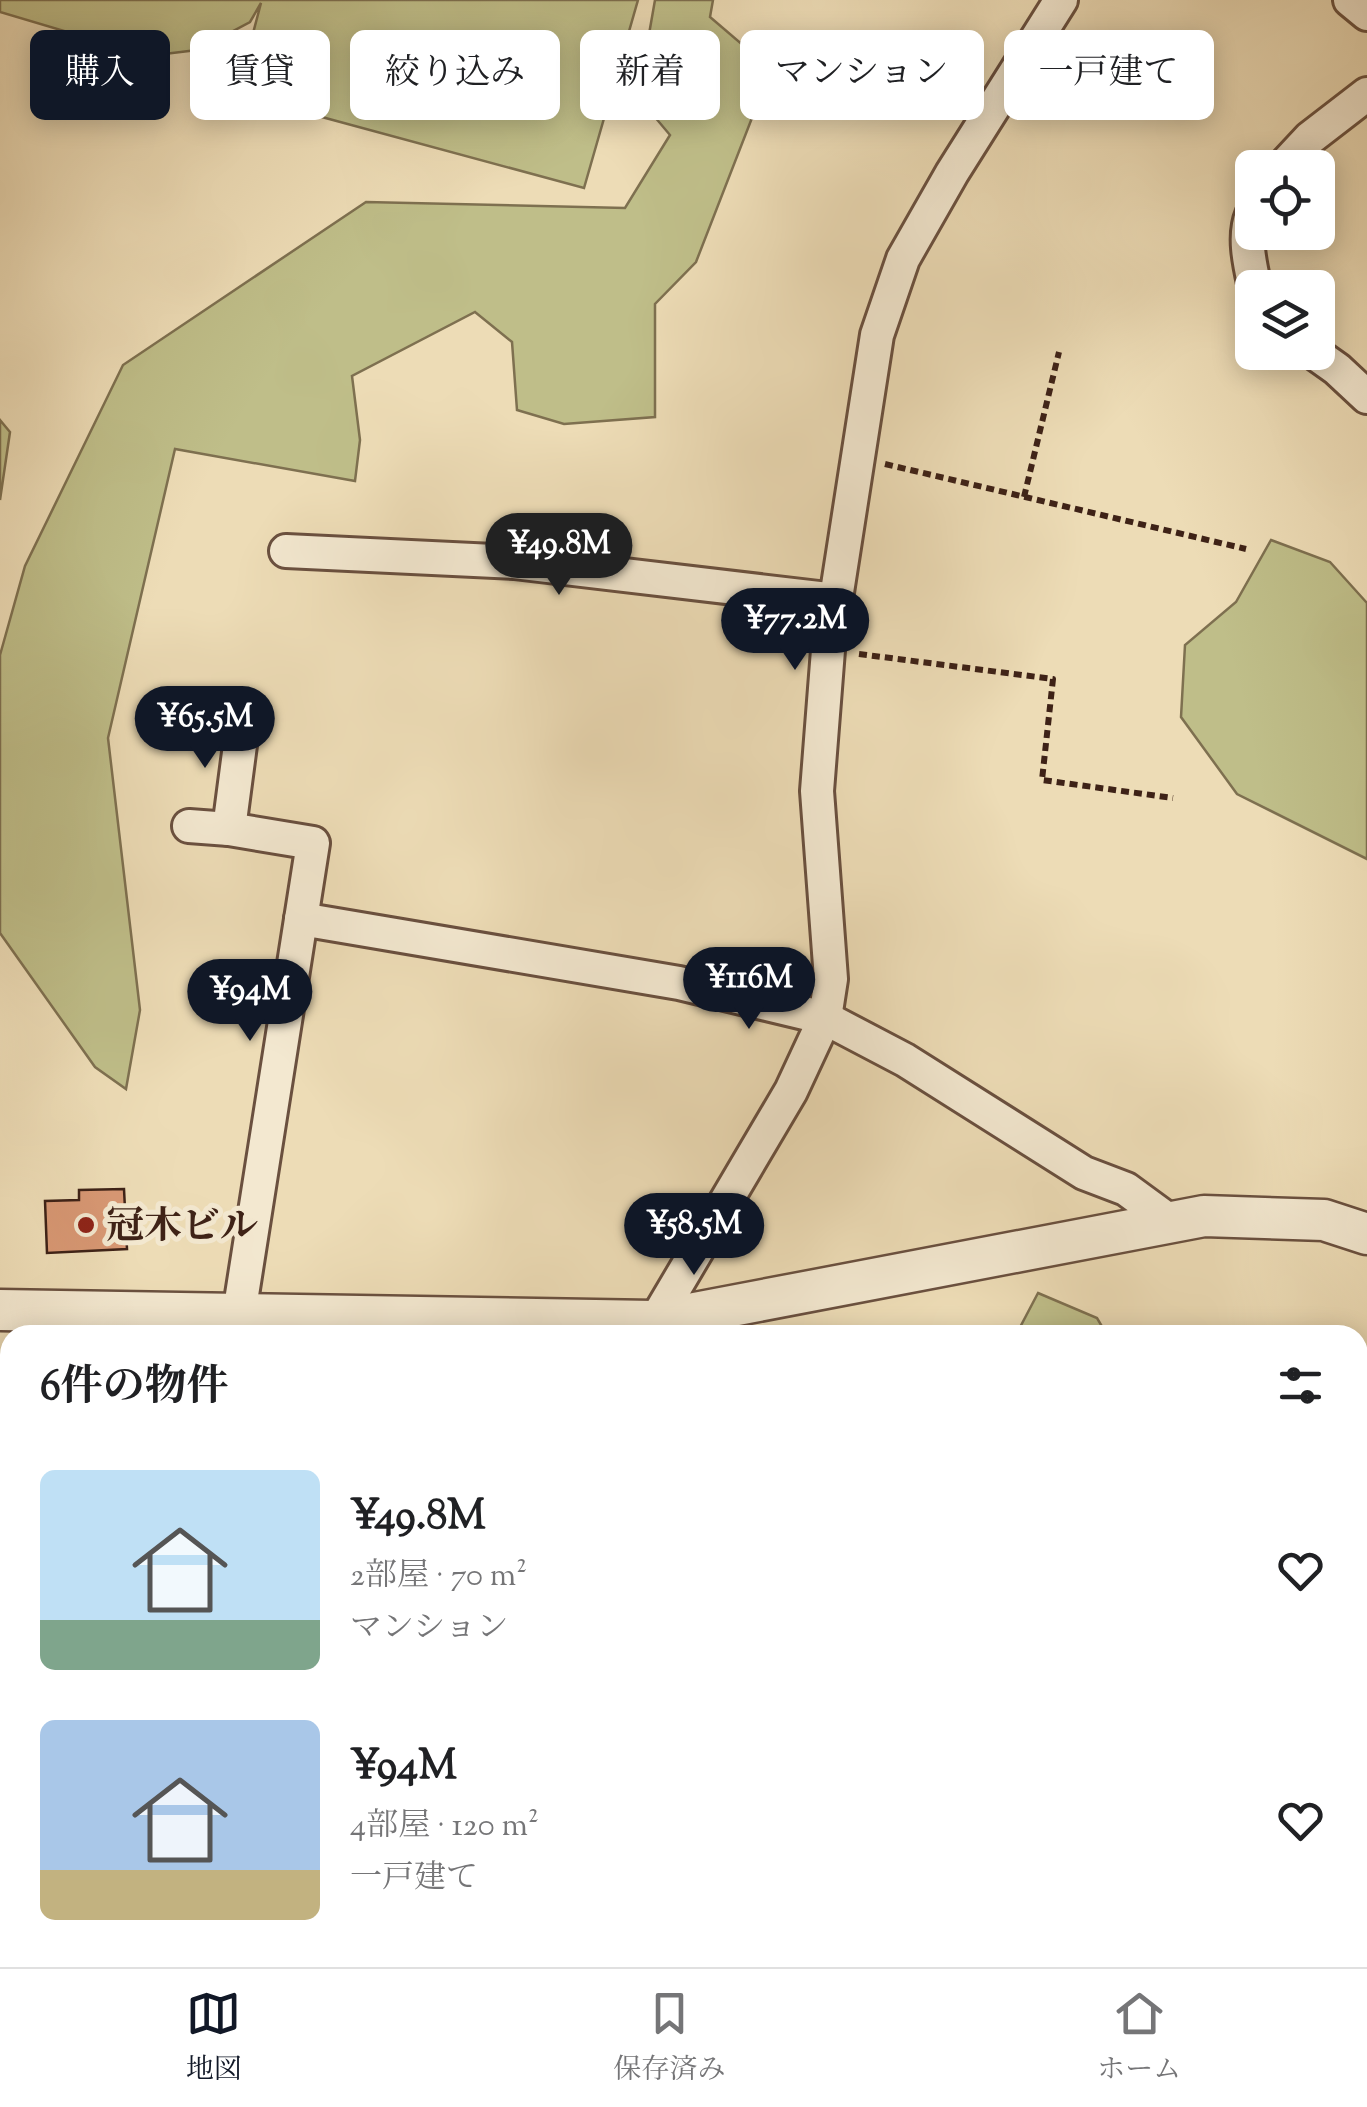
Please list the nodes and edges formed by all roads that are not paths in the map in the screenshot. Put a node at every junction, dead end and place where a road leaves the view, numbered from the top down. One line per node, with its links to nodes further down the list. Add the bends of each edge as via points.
1 (1061, 0): 9 (street, via 903,259 876,335)
2 (1350, 0): 3 (street)
3 (1367, 14)
4 (1367, 94): 5 (street)
5 (1299, 150)
6 (1335, 368): 7 (street)
7 (1367, 398)
8 (286, 551): 9 (street, via 514,562)
9 (836, 600): 14 (street, via 818,791 830,979)
10 (242, 722): 12 (street)
11 (189, 826): 12 (street)
12 (230, 828): 13 (street, via 314,843)
13 (302, 919): 14 (street, via 679,983); 18 (street)
14 (825, 1018): 15 (street, via 905,1060 1084,1173 1126,1189); 20 (street, via 790,1091)
15 (1171, 1222): 16 (street, via 1204,1216 1324,1220); 21 (street)
16 (1367, 1234)
17 (0, 1310): 18 (street)
18 (239, 1314): 19 (street)
19 (562, 1325)
20 (652, 1325)
21 (665, 1325)

